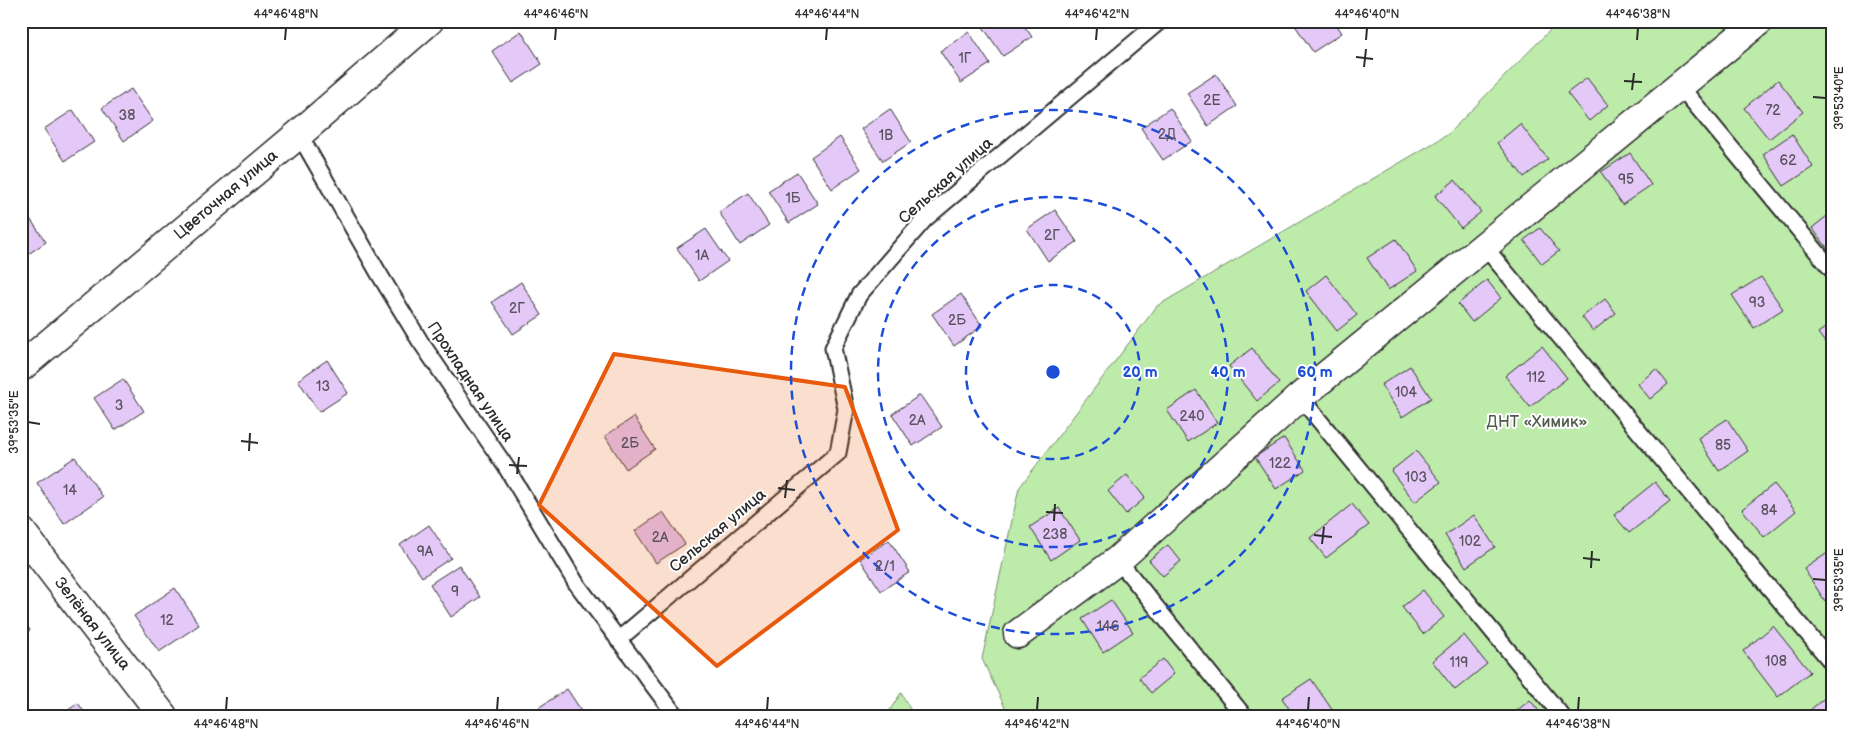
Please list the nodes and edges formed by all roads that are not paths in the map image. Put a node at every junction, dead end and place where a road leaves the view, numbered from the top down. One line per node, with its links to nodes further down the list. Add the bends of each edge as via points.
1 (429, 21): 5 (street, Цветочная улица)
2 (1160, 21): 13 (lane, Сельская улица, via 925,219 859,295 833,348 846,409 838,453)
3 (1758, 21): 4 (street)
4 (1680, 86): 6 (street); 7 (lane)
5 (299, 134): 8 (street, Цветочная улица); 13 (lane, Прохладная улица, via 420,341 506,467 576,582)
6 (1484, 246): 9 (street); 14 (lane)
7 (1832, 270)
8 (21, 367)
9 (1300, 397): 11 (street); 18 (lane)
10 (21, 532): 15 (street, Зелёная улица)
11 (1118, 560): 12 (street); 17 (lane)
12 (1018, 634)
13 (618, 640): 16 (lane, Прохладная улица)
14 (1832, 663)
15 (163, 716)
16 (676, 716)
17 (1244, 716)
18 (1562, 716)

